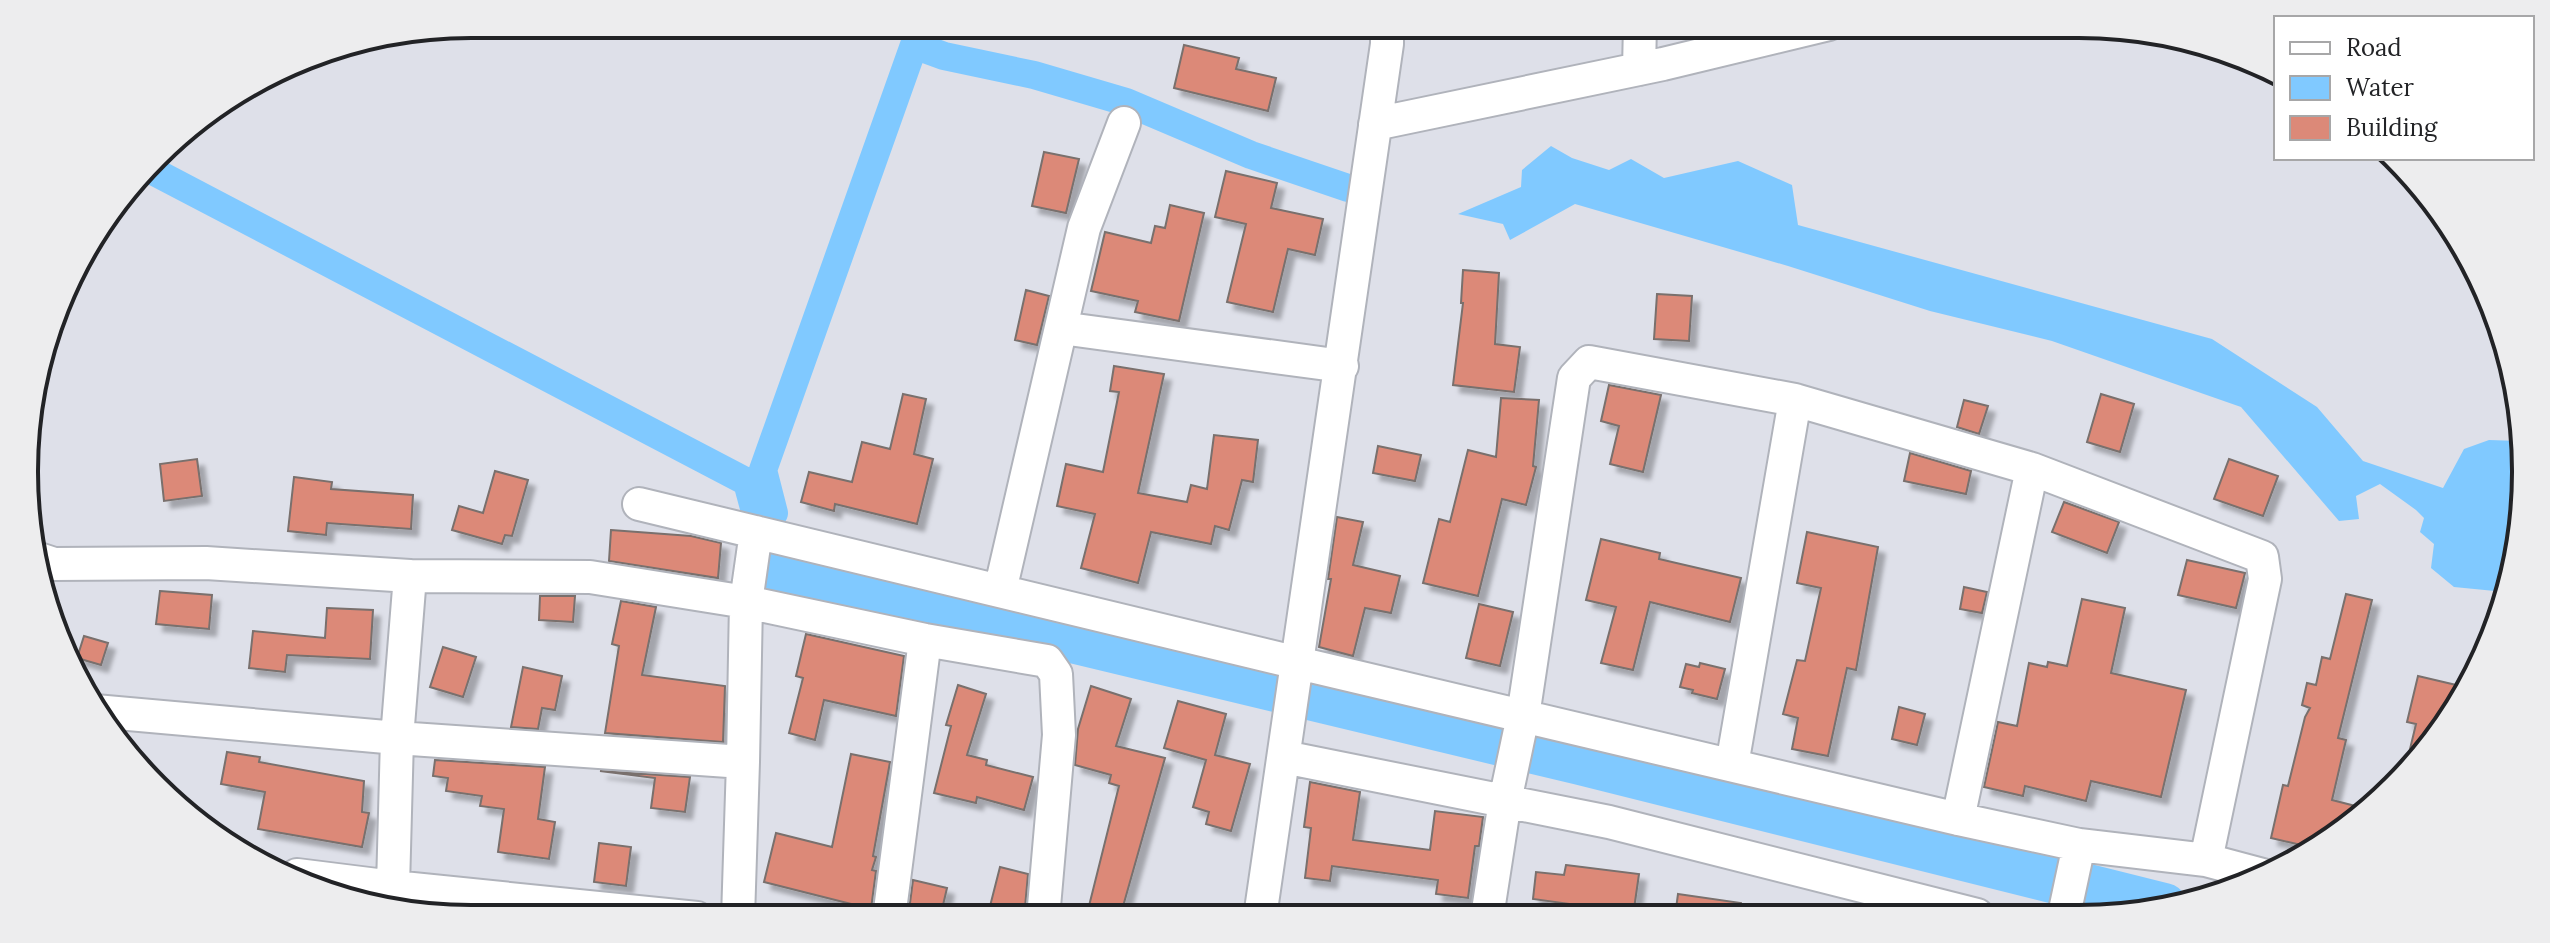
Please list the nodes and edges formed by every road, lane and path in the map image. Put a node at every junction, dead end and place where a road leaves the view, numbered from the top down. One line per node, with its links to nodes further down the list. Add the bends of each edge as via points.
1 (1387, 38): 6 (street)
2 (1640, 38): 4 (street)
3 (1770, 38): 4 (street)
4 (1639, 69): 6 (street)
5 (1124, 123): 7 (street, via 1084,228)
6 (1375, 124): 8 (street)
7 (1061, 328): 8 (street); 15 (street)
8 (1342, 366): 18 (street)
9 (1795, 400): 10 (street); 20 (street, via 1589,362 1574,378); 24 (street)
10 (2032, 469): 26 (street); 28 (street, via 2262,557 2265,579)
11 (639, 504): 12 (street)
12 (756, 532): 15 (street); 16 (street)
13 (47, 562): 14 (street, via 206,563)
14 (410, 576): 16 (street, via 590,577); 21 (street)
15 (1000, 591): 18 (street)
16 (746, 602): 17 (street); 23 (street)
17 (925, 640): 36 (street); 37 (street, via 1047,661 1056,674 1059,735)
18 (1298, 663): 20 (street); 22 (street)
19 (111, 712): 21 (street)
20 (1523, 716): 24 (street); 25 (street)
21 (397, 738): 23 (street); 32 (street)
22 (1284, 757): 25 (street); 38 (street)
23 (743, 762): 35 (street)
24 (1732, 765): 26 (street)
25 (1505, 801): 39 (street); 40 (street)
26 (1958, 819): 27 (street)
27 (2079, 845): 28 (street); 41 (street)
28 (2206, 860): 29 (street)
29 (2247, 871)
30 (356, 889): 31 (street)
31 (392, 898)
32 (393, 898)
33 (395, 898): 34 (street)
34 (499, 905)
35 (738, 905)
36 (891, 905)
37 (1044, 905)
38 (1262, 905)
39 (1489, 905)
40 (1937, 905)
41 (2066, 905)

